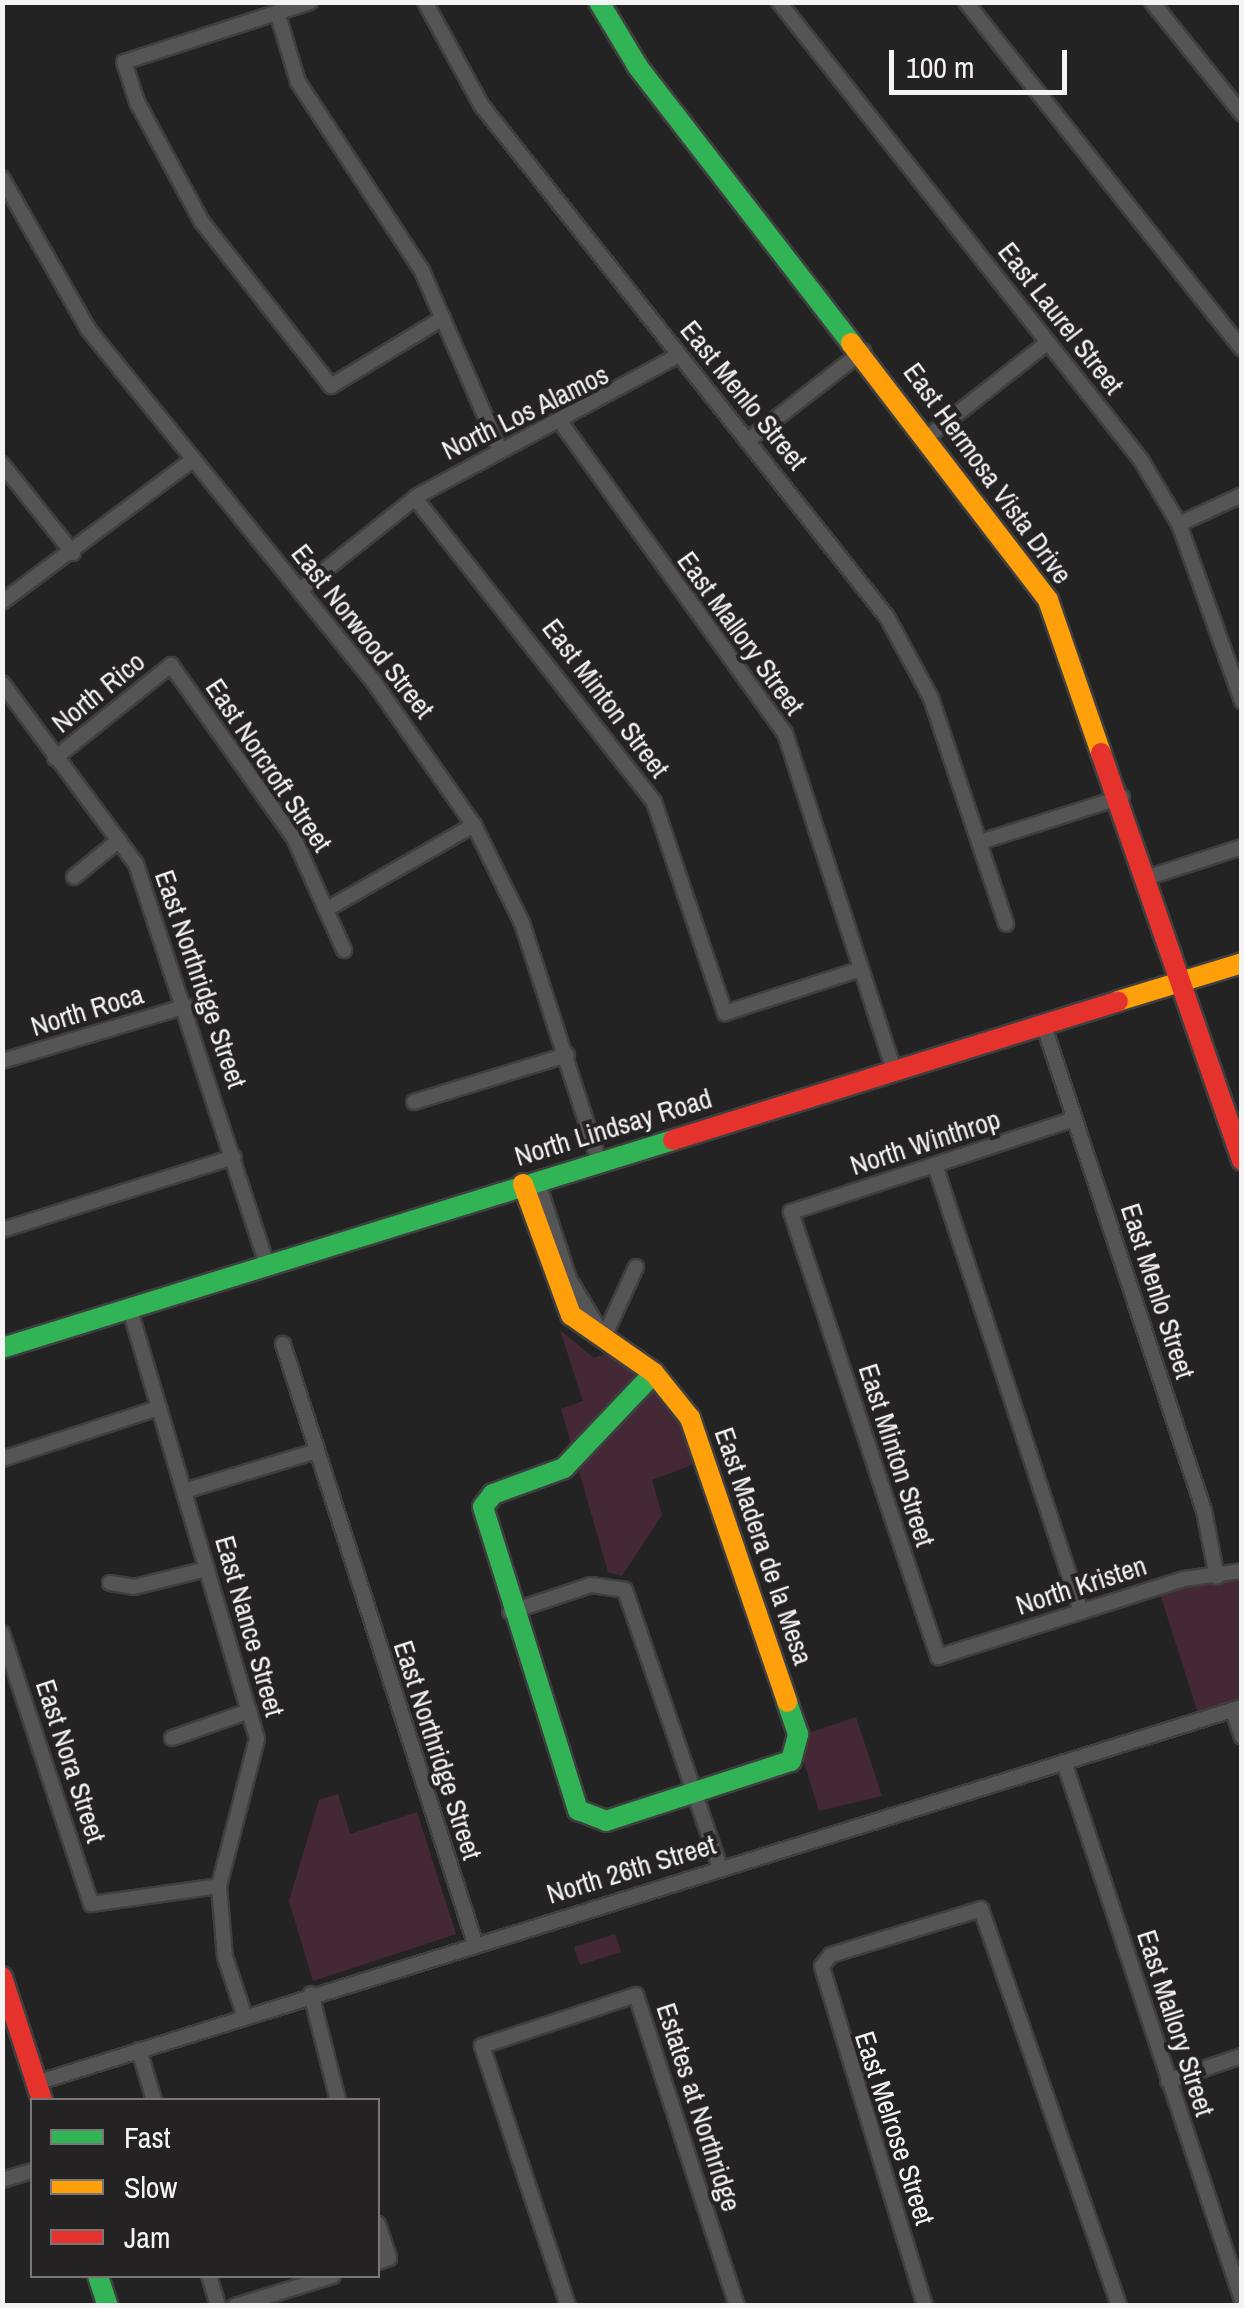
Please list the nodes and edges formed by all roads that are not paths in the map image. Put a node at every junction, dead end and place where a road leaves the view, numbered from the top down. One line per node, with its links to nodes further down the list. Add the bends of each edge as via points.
1 (310, 2): 7 (street)
2 (425, 2): 14 (street, East Menlo Street, via 482,106)
3 (598, 2): 13 (street, East Hermosa Vista Drive, via 638,67)
4 (779, 2): 11 (street, East Laurel Street)
5 (966, 2): 12 (street)
6 (1152, 2): 8 (street)
7 (277, 12): 10 (street, via 321,124 407,247); 10 (street, via 124,62 163,159 202,222 330,386)
8 (1242, 114)
9 (2, 178): 19 (street, East Norwood Street, via 79,316)
10 (444, 318): 18 (street)
11 (1048, 342): 16 (street); 23 (street, East Laurel Street)
12 (1242, 348)
13 (862, 350): 16 (street, East Hermosa Vista Drive); 17 (street)
14 (679, 356): 15 (street, North Los Alamos); 17 (street, East Menlo Street)
15 (559, 420): 18 (street, North Los Alamos); 42 (street, East Mallory Street, via 785,734)
16 (930, 435): 31 (street, East Hermosa Vista Drive, via 1048,600)
17 (747, 440): 34 (street, East Menlo Street, via 904,645)
18 (498, 446): 22 (street, North Los Alamos)
19 (194, 458): 24 (street); 25 (street, East Norwood Street)
20 (2, 464): 24 (street)
21 (1242, 495): 23 (street)
22 (415, 498): 25 (street, North Los Alamos); 42 (street, East Minton Street, via 654,802 725,1013)
23 (1179, 524): 29 (street, East Laurel Street)
24 (73, 553): 26 (street)
25 (300, 590): 32 (street, East Norwood Street)
26 (2, 602)
27 (171, 665): 30 (street, North Rico); 38 (street, East Norcroft Street, via 294,838)
28 (2, 684): 30 (street, East Northridge Street)
29 (1242, 702)
30 (56, 758): 33 (street, East Northridge Street)
31 (1122, 798): 34 (street); 37 (street, East Hermosa Vista Drive)
32 (474, 825): 38 (street); 46 (street, East Norwood Street, via 522,923)
33 (119, 840): 36 (street); 44 (street, East Northridge Street, via 150,894)
34 (980, 842): 39 (street, East Menlo Street)
35 (1242, 846): 37 (street)
36 (74, 877)
37 (1149, 877): 43 (street, East Hermosa Vista Drive)
38 (329, 908): 40 (street, East Norcroft Street)
39 (1006, 924)
40 (344, 950)
41 (1242, 963): 43 (street, North Lindsay Road)
42 (860, 969): 48 (street, East Mallory Street)
43 (1182, 981): 45 (street, North Lindsay Road); 52 (street, East Hermosa Vista Drive)
44 (186, 1006): 47 (street, North Roca); 51 (street, East Northridge Street)
45 (1043, 1023): 48 (street, North Lindsay Road); 50 (street, East Menlo Street)
46 (567, 1055): 49 (street); 53 (street, East Norwood Street)
47 (2, 1062)
48 (893, 1068): 53 (street, North Lindsay Road)
49 (414, 1102)
50 (1074, 1119): 54 (street, North Winthrop); 71 (street, East Menlo Street, via 1204,1511)
51 (234, 1157): 57 (street); 58 (street, East Northridge Street)
52 (1242, 1160)
53 (599, 1161): 55 (street, North Lindsay Road)
54 (935, 1165): 56 (street, North Winthrop); 74 (street)
55 (530, 1182): 58 (street, North Lindsay Road); 61 (street, East Madera de la Mesa, via 561,1298 585,1330)
56 (791, 1212): 76 (street, East Minton Street)
57 (2, 1230)
58 (268, 1267): 60 (street, North Lindsay Road)
59 (636, 1267): 61 (street)
60 (130, 1310): 63 (street, North Lindsay Road); 65 (street, East Nance Street)
61 (604, 1338): 64 (street, East Madera de la Mesa)
62 (283, 1344): 66 (street, East Northridge Street)
63 (2, 1348)
64 (654, 1373): 73 (street, via 564,1468 483,1507); 82 (street, East Madera de la Mesa, via 703,1448 800,1750 791,1761)
65 (158, 1408): 67 (street); 68 (street, East Nance Street)
66 (313, 1452): 68 (street); 85 (street, East Northridge Street)
67 (2, 1458)
68 (184, 1491): 69 (street, East Nance Street)
69 (207, 1569): 72 (street, via 134,1587); 78 (street, East Nance Street)
70 (1242, 1571): 71 (street, North Kristen)
71 (1217, 1577): 74 (street, North Kristen)
72 (110, 1583)
73 (510, 1612): 82 (street, via 578,1810 591,1820); 82 (street, via 591,1585 625,1590)
74 (1080, 1612): 76 (street, North Kristen)
75 (2, 1633): 84 (street, East Nora Street, via 91,1904)
76 (938, 1657)
77 (1237, 1709): 79 (street); 81 (street, North 26th Street)
78 (249, 1711): 80 (street); 84 (street, East Nance Street, via 252,1766)
79 (1242, 1736)
80 (172, 1738)
81 (1064, 1762): 83 (street, North 26th Street); 91 (street, East Mallory Street)
82 (694, 1792): 83 (street)
83 (720, 1868): 85 (street, North 26th Street)
84 (218, 1886): 88 (street, East Nance Street, via 225,1957)
85 (475, 1943): 87 (street, North 26th Street)
86 (2, 1977): 92 (street)
87 (311, 1994): 88 (street, North 26th Street); 94 (street)
88 (245, 2016): 89 (street, North 26th Street)
89 (138, 2050): 92 (street, North 26th Street); 93 (street)
90 (1242, 2056): 91 (street)
91 (1168, 2081): 100 (street, East Mallory Street)
92 (39, 2092)
93 (153, 2098)
94 (337, 2098)
95 (30, 2171): 96 (street)
96 (2, 2180)
97 (99, 2278): 101 (street)
98 (210, 2278): 102 (street)
99 (327, 2278): 103 (street)
100 (1242, 2300)
101 (108, 2306)
102 (218, 2306)
103 (236, 2306)
104 (568, 2306): 105 (street, Estates at Northridge, via 482,2046 636,1996)
105 (737, 2306)
106 (925, 2306): 107 (street, East Melrose Street, via 822,1966 831,1954 981,1909)
107 (1119, 2306)

